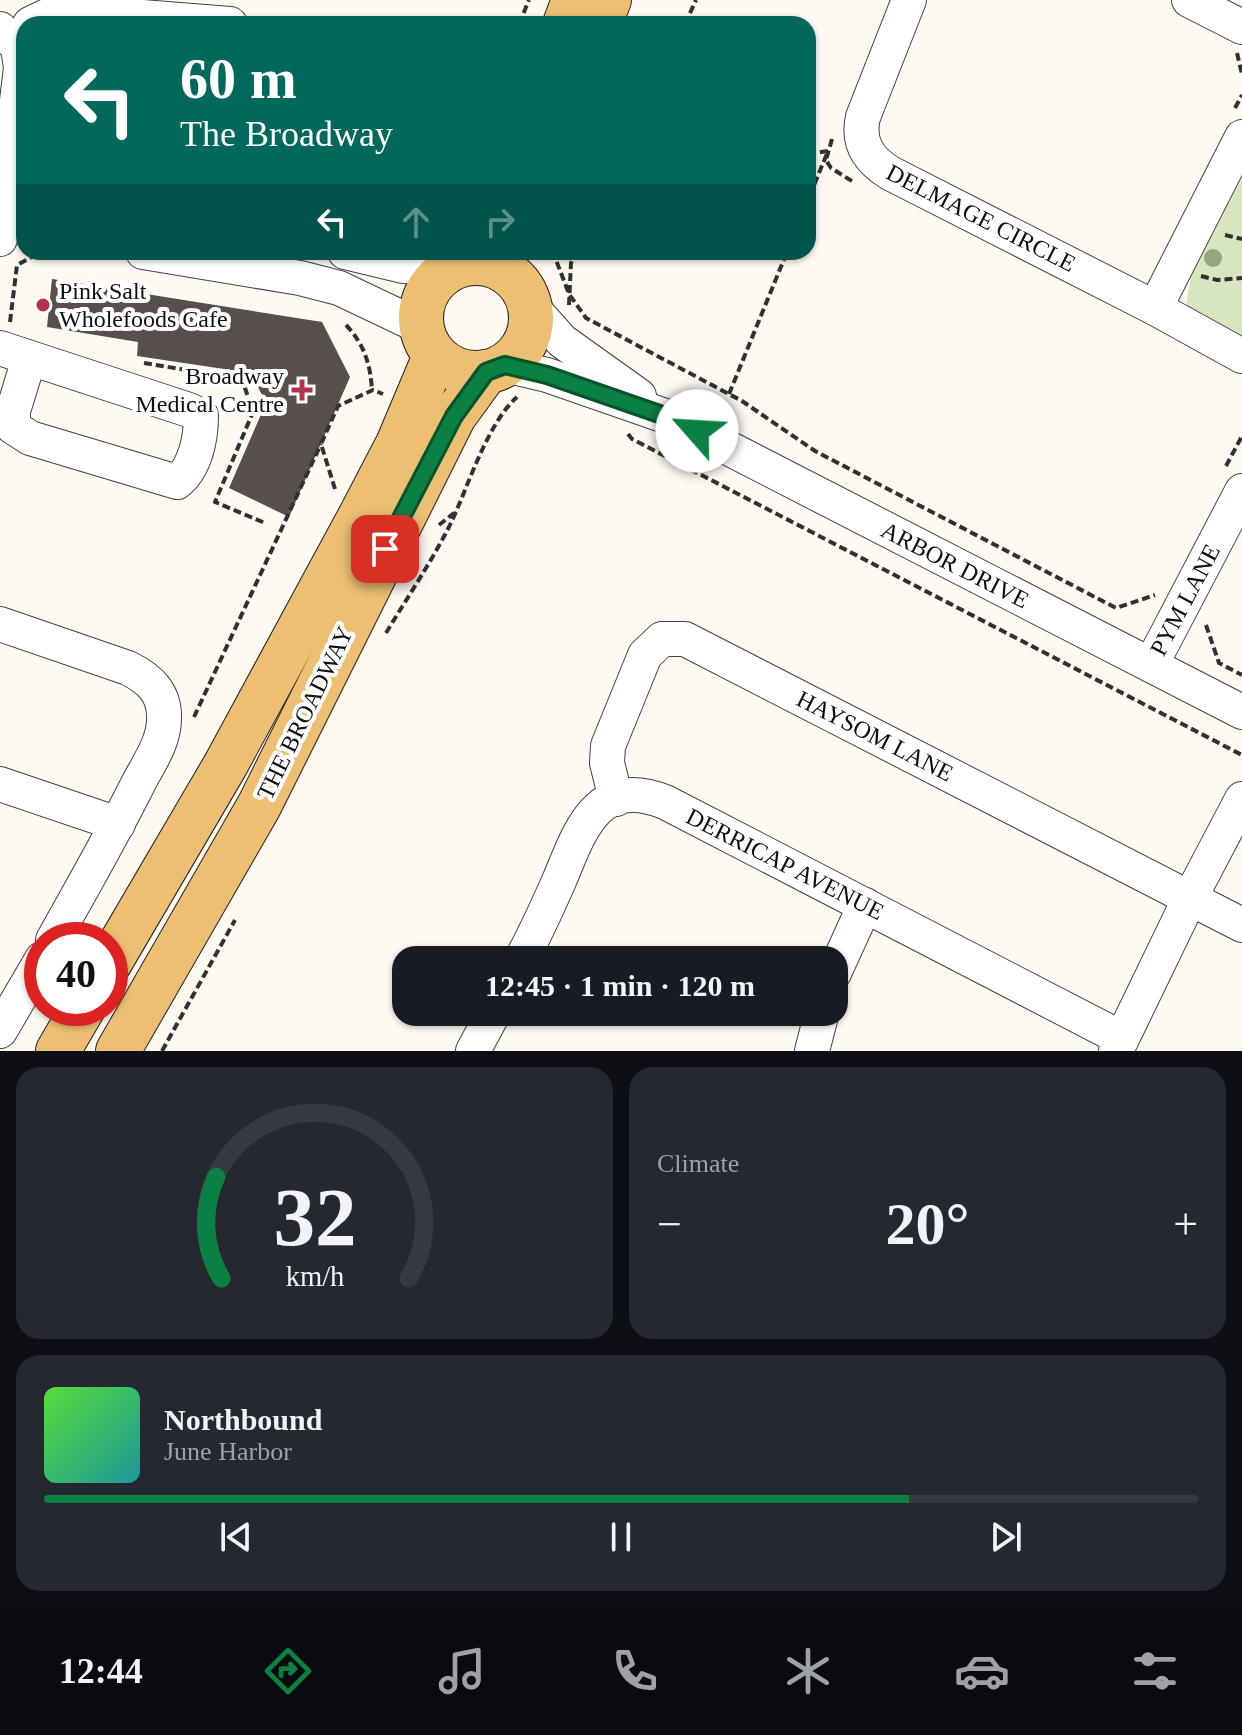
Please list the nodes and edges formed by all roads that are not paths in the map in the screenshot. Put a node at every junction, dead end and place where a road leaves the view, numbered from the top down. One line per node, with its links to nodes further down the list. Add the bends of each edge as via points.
1 (909, 0): 14 (street, DELMAGE CIRCLE, via 863,117 861,137 869,157 890,173)
2 (1189, 0): 5 (street)
3 (50, 16): 4 (street)
4 (130, 16)
5 (1242, 27)
6 (16, 94): 8 (street)
7 (1242, 137): 14 (street)
8 (10, 197): 9 (street)
9 (6, 234)
10 (191, 260): 15 (street, via 339,288)
11 (378, 260): 12 (street, via 403,266)
12 (461, 261): 13 (main road, via 491,264 518,282); 15 (main road, via 427,292 421,309)
13 (538, 286): 18 (main road, via 527,339 518,354); 19 (street, via 562,341)
14 (1155, 308): 17 (street, DELMAGE CIRCLE)
15 (428, 341): 18 (main road, via 450,366 467,372); 32 (main road, THE BROADWAY, via 398,444 226,764)
16 (15, 354): 16 (street, via 13,427 30,438 177,482 186,475 201,436 201,416)
17 (1242, 356)
18 (495, 368): 19 (street, via 547,375); 42 (main road, THE BROADWAY, via 450,423 259,806)
19 (668, 417): 22 (street, ARBOR DRIVE)
20 (1242, 491): 22 (street, PYM LANE)
21 (0, 624): 27 (street, via 128,668 146,676 158,690 162,737)
22 (1151, 665): 23 (street, ARBOR DRIVE)
23 (1242, 712)
24 (0, 784): 27 (street)
25 (616, 799): 28 (street, HAYSOM LANE, via 607,755 622,706 645,655 662,639 685,639); 29 (street, DERRICAP AVENUE, via 636,794 665,802); 33 (street, via 585,821)
26 (1242, 799): 28 (street)
27 (118, 824): 30 (street)
28 (1190, 898): 31 (street, HAYSOM LANE); 40 (street)
29 (865, 905): 34 (street); 40 (street, DERRICAP AVENUE)
30 (63, 922)
31 (1242, 925)
32 (128, 931)
33 (527, 946)
34 (846, 946)
35 (24, 990): 39 (street)
36 (73, 1026): 41 (main road)
37 (486, 1026): 43 (street)
38 (818, 1026): 44 (street)
39 (0, 1031)
40 (1118, 1044)
41 (58, 1051)
42 (118, 1051)
43 (473, 1051)
44 (812, 1051)

